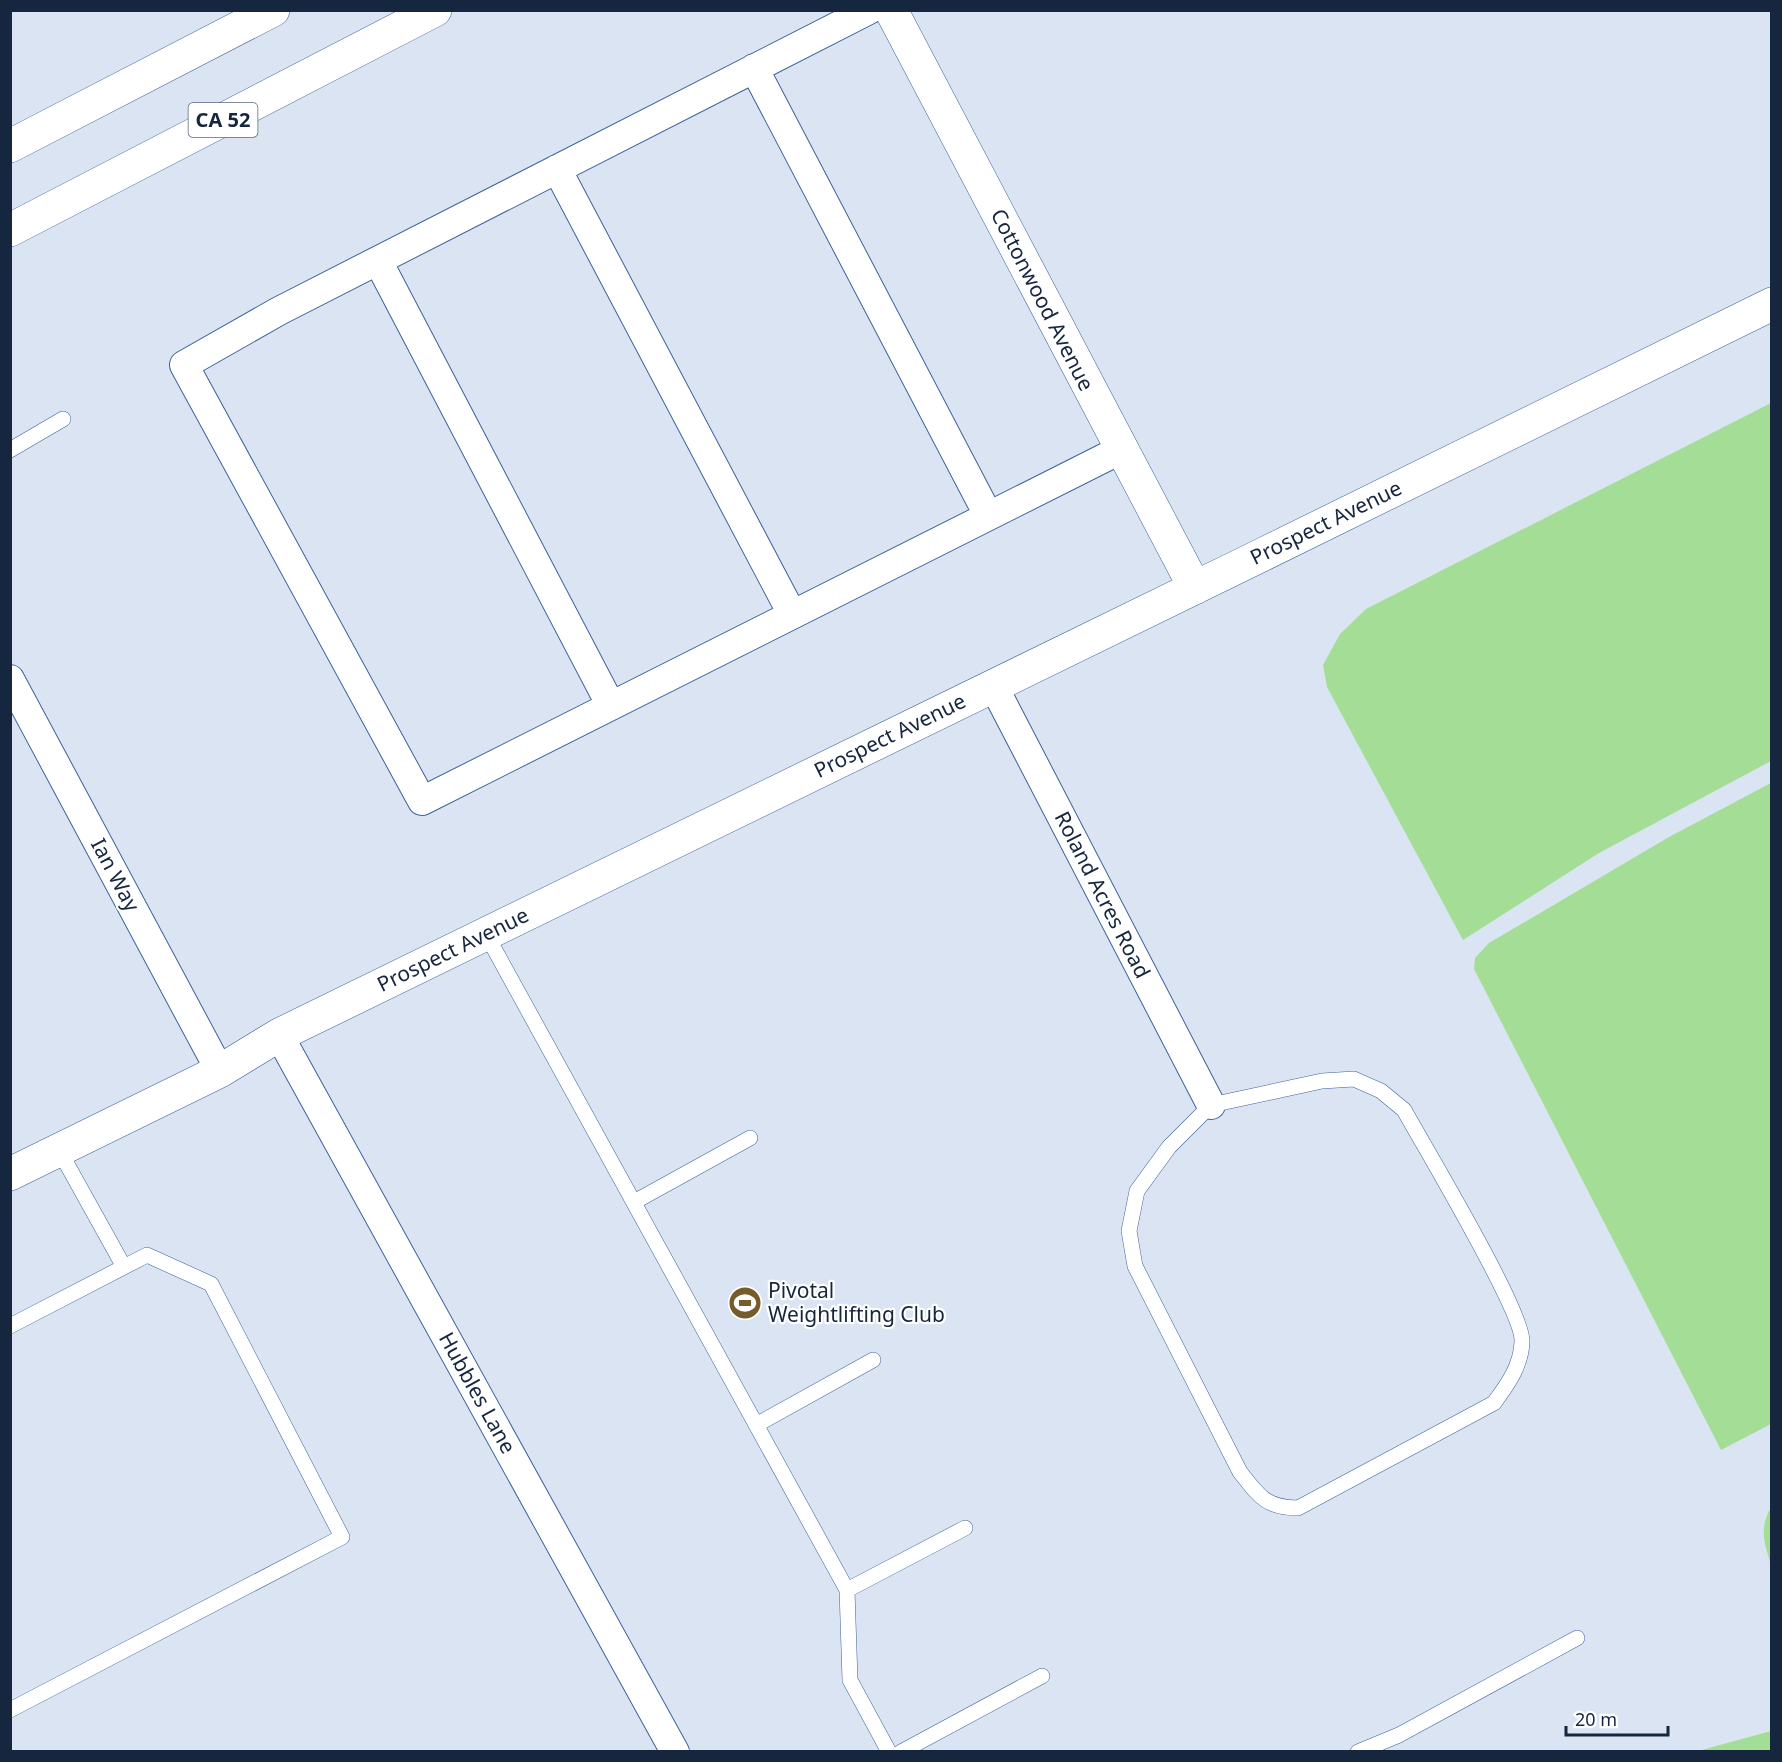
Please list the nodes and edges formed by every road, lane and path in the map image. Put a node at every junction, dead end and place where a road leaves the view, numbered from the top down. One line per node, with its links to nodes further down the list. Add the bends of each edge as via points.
1 (273, 10): 6 (main road)
2 (435, 10): 8 (main road, CA 52)
3 (869, 10): 5 (street)
4 (891, 10): 13 (main road, Cottonwood Avenue)
5 (754, 68): 7 (street); 14 (street)
6 (10, 146)
7 (557, 169): 9 (street); 16 (street)
8 (10, 230)
9 (378, 261): 19 (street); 19 (street, via 184,365 422,801)
10 (1772, 304): 15 (main road, Prospect Avenue)
11 (63, 419): 12 (lane)
12 (10, 450)
13 (1120, 450): 14 (street); 15 (main road, Cottonwood Avenue)
14 (988, 515): 16 (street)
15 (1195, 588): 18 (main road, Prospect Avenue)
16 (792, 614): 19 (street)
17 (10, 679): 22 (street, Ian Way)
18 (993, 685): 20 (main road, Prospect Avenue); 23 (street, Roland Acres Road)
19 (611, 706)
20 (486, 934): 21 (main road, Prospect Avenue); 27 (lane)
21 (279, 1035): 22 (main road, Prospect Avenue); 37 (street, Hubbles Lane)
22 (219, 1071): 25 (main road, Prospect Avenue)
23 (1211, 1105): 23 (lane, via 1169,1147 1137,1191 1129,1231 1135,1266 1240,1472 1263,1501 1282,1508 1298,1508 1494,1403 1514,1376 1523,1340 1509,1300 1404,1110 1381,1091 1354,1079 1322,1081)
24 (750, 1138): 27 (lane)
25 (59, 1150): 26 (main road, Prospect Avenue); 28 (lane)
26 (10, 1174)
27 (634, 1202): 31 (lane)
28 (124, 1267): 29 (lane); 36 (lane, via 147,1256 211,1284 342,1537)
29 (10, 1326)
30 (873, 1360): 31 (lane)
31 (756, 1425): 33 (lane)
32 (965, 1528): 33 (lane)
33 (847, 1590): 38 (lane, via 850,1680)
34 (1577, 1638): 40 (lane, via 1399,1735)
35 (1042, 1676): 39 (lane)
36 (10, 1710)
37 (675, 1752)
38 (889, 1752)
39 (901, 1752)
40 (1358, 1752)

